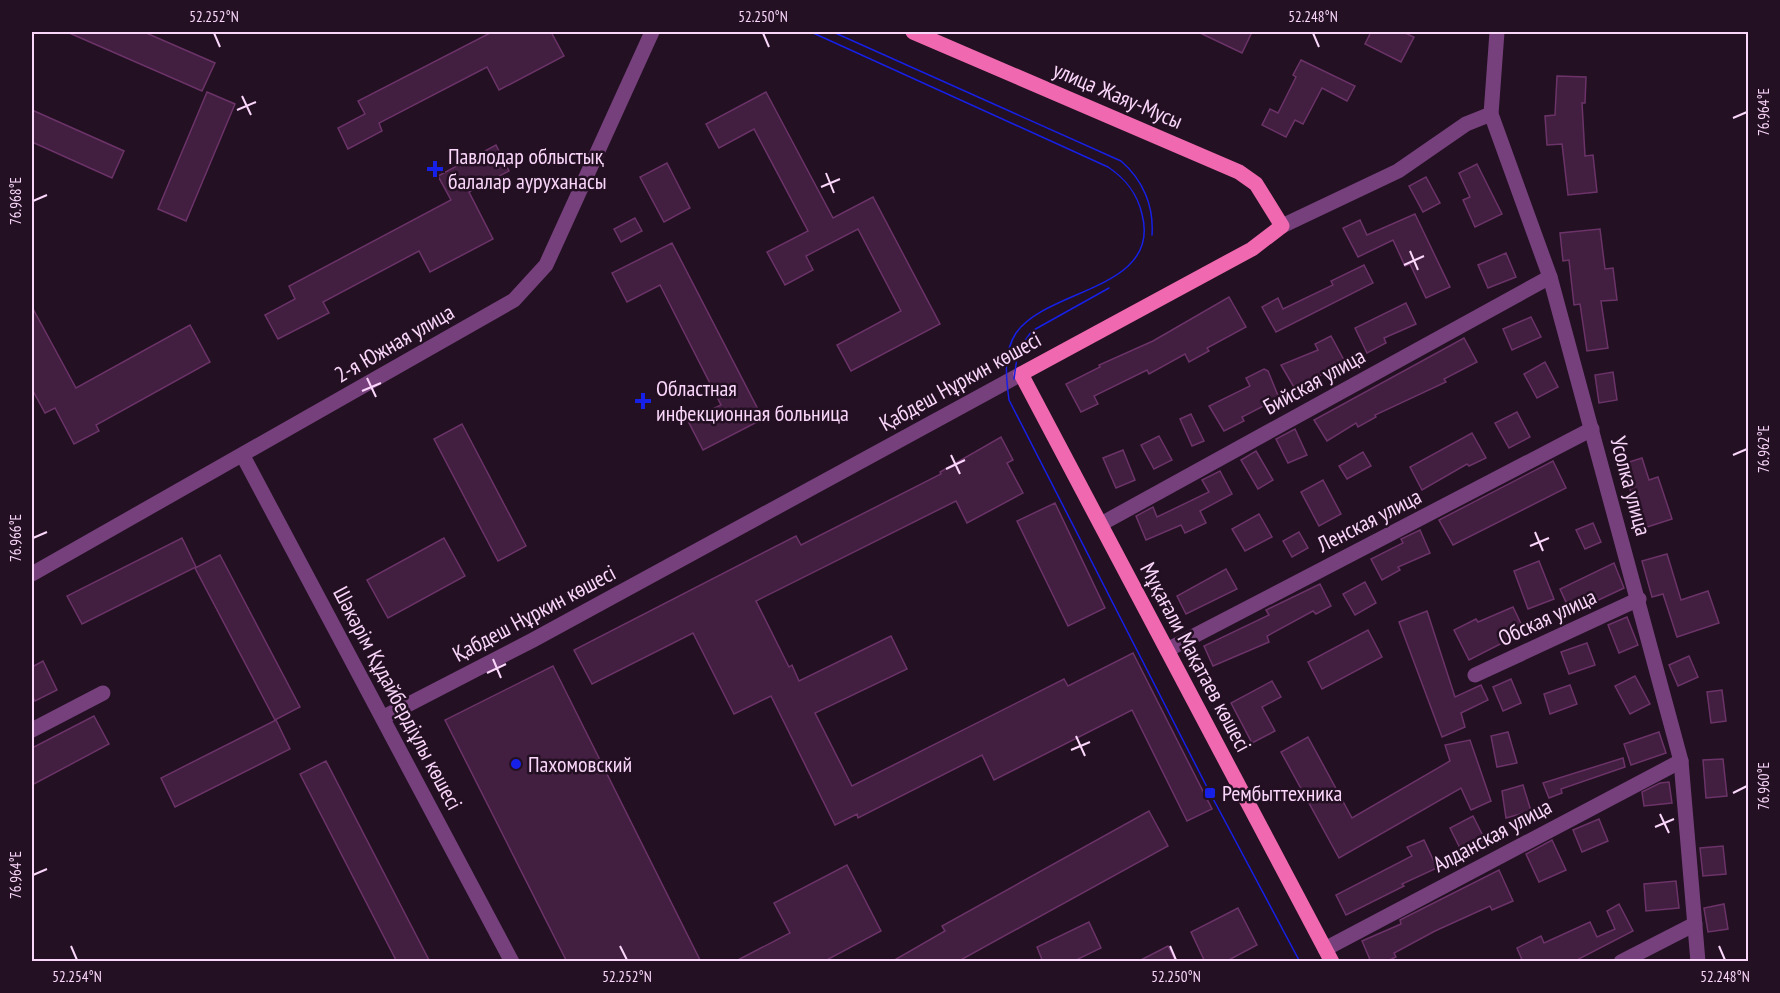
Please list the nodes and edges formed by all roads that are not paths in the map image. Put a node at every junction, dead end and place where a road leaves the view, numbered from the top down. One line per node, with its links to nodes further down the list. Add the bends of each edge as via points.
1 (652, 32): 9 (street, 2-я Южная улица, via 546,265 514,300)
2 (914, 32): 5 (main road, улица Жаяу-Мусы, via 1239,172 1262,191)
3 (1497, 32): 4 (street, Усолка улица)
4 (1491, 114): 5 (street, Қабдеш Нұркин көшесі, via 1466,124 1398,171); 6 (street, Усолка улица)
5 (1281, 226): 7 (main road, Қабдеш Нұркин көшесі, via 1252,249)
6 (1550, 277): 8 (street, Усолка улица); 10 (street, Бийская улица)
7 (1021, 374): 10 (main road, Мұқағали Мақатаев көшесі); 16 (street, Қабдеш Нұркин көшесі)
8 (1593, 429): 12 (street, Усолка улица); 13 (street, Ленская улица)
9 (243, 456): 11 (street, 2-я Южная улица); 16 (street, Шәкәрім Құдайбердіұлы көшесі)
10 (1101, 524): 13 (main road, Мұқағали Мақатаев көшесі)
11 (32, 574)
12 (1639, 598): 14 (street, Обская улица); 18 (street, Усолка улица)
13 (1167, 650): 20 (main road, Мұқағали Мақатаев көшесі)
14 (1475, 675)
15 (103, 693): 17 (street)
16 (384, 717): 21 (street, Шәкәрім Құдайбердіұлы көшесі)
17 (32, 730)
18 (1681, 761): 19 (street, Усолка улица); 20 (street, Алданская улица)
19 (1695, 924): 22 (street); 23 (street, Усолка улица)
20 (1329, 955)
21 (512, 962)
22 (1621, 962)
23 (1698, 962)

